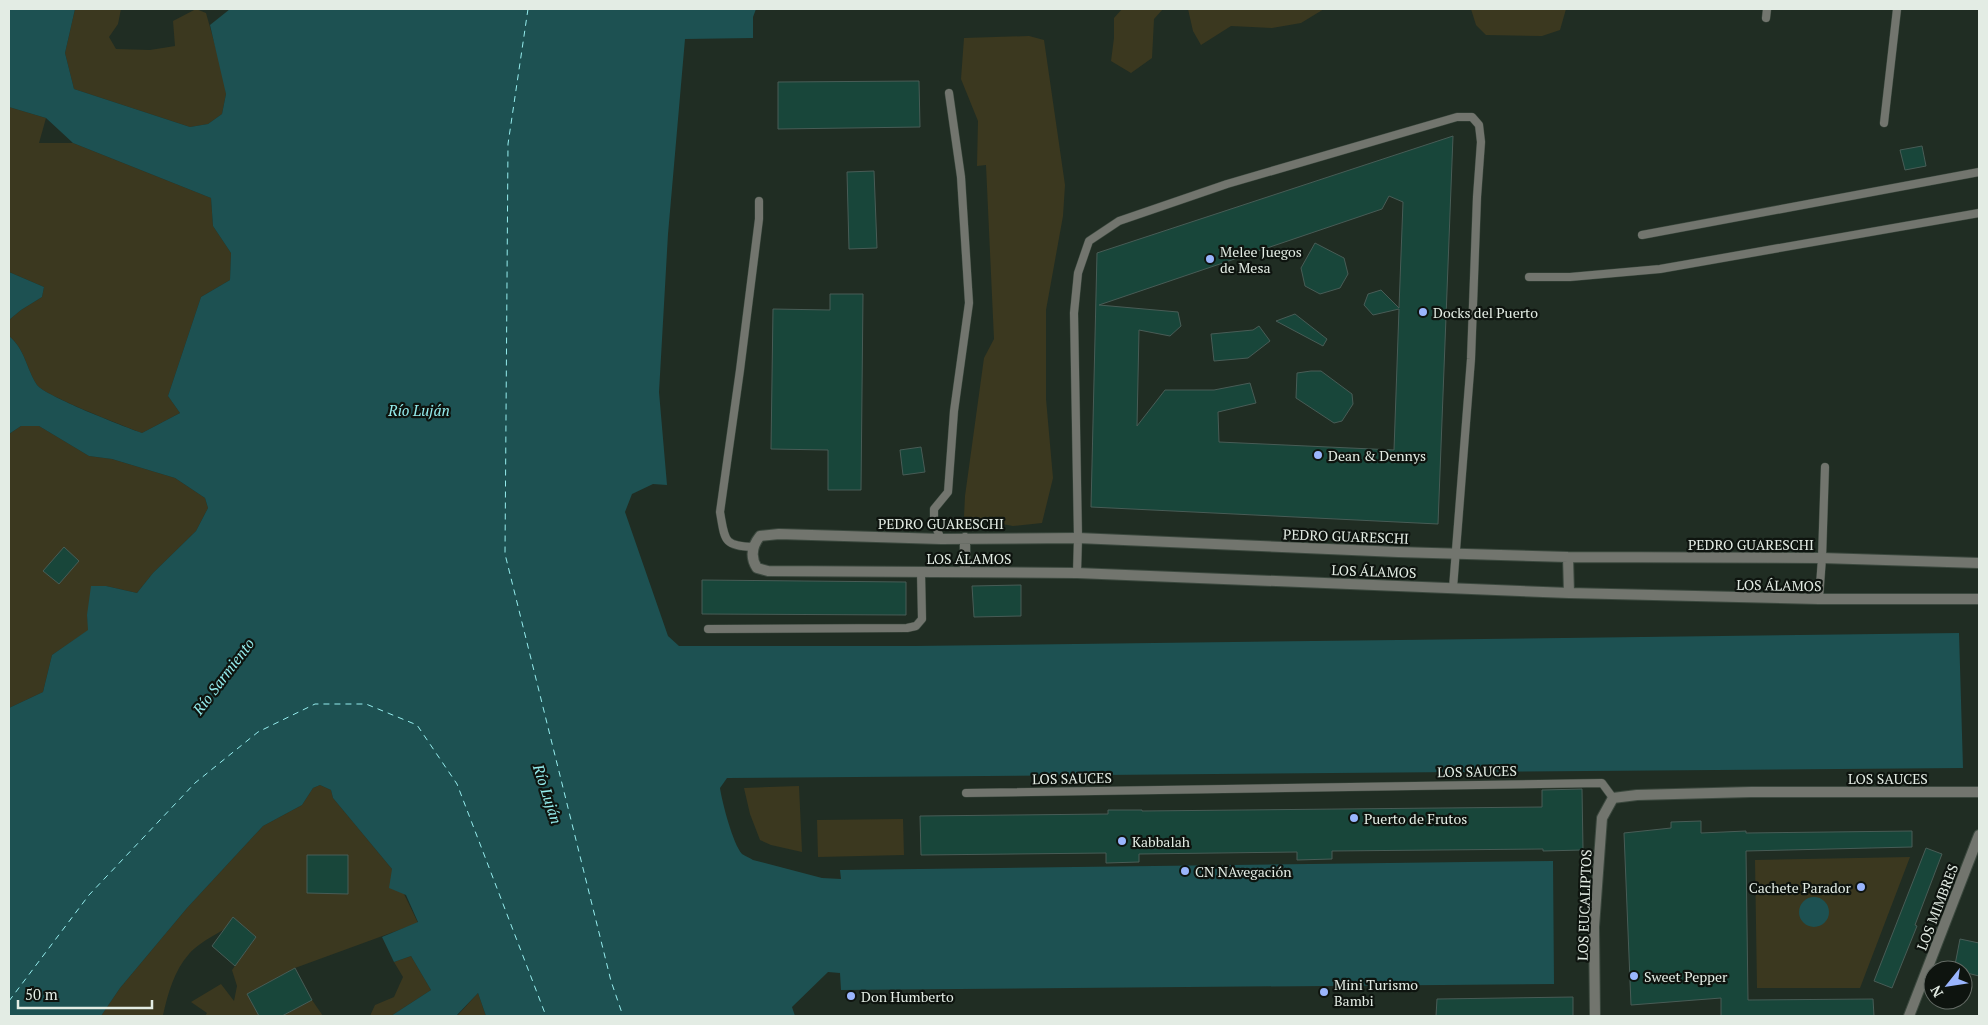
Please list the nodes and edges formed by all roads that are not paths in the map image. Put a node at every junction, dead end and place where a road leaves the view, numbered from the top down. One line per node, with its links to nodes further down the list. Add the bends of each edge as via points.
1 (1767, 9): 3 (lane)
2 (1897, 9): 5 (lane)
3 (1766, 18)
4 (949, 93): 14 (lane, via 960,177 968,303 954,411 948,492 934,509 934,523)
5 (1884, 123)
6 (1979, 172): 9 (lane)
7 (759, 201): 15 (lane, via 720,512 729,543)
8 (1979, 213): 10 (lane, via 1660,270)
9 (1642, 235)
10 (1529, 277)
11 (1824, 467): 18 (lane)
12 (965, 538): 13 (street, PEDRO GUARESCHI); 14 (street, PEDRO GUARESCHI); 21 (street)
13 (1078, 538): 16 (street, PEDRO GUARESCHI); 16 (lane, via 1074,313 1078,273 1089,240 1120,221 1227,184 1457,117 1472,117 1479,125 1481,142 1471,359); 22 (lane)
14 (941, 539): 15 (street, PEDRO GUARESCHI, via 780,534 760,536)
15 (753, 547): 20 (street, LOS ÁLAMOS, via 752,561 757,568 768,571)
16 (1456, 553): 17 (street, PEDRO GUARESCHI); 23 (lane)
17 (1568, 557): 18 (street, PEDRO GUARESCHI); 24 (street)
18 (1822, 558): 19 (street, PEDRO GUARESCHI); 26 (lane)
19 (1979, 563)
20 (921, 572): 21 (street, LOS ÁLAMOS); 27 (lane, via 922,619 916,626)
21 (965, 572): 22 (street, LOS ÁLAMOS)
22 (1077, 573): 23 (street, LOS ÁLAMOS)
23 (1453, 588): 24 (street, LOS ÁLAMOS)
24 (1569, 593): 26 (street, LOS ÁLAMOS)
25 (1979, 599): 26 (street, LOS ÁLAMOS)
26 (1819, 600)
27 (708, 629)
28 (1979, 792): 30 (street, LOS SAUCES, via 1751,792)
29 (966, 793): 30 (lane, LOS SAUCES, via 1602,782)
30 (1613, 798): 32 (street, LOS EUCALIPTOS, via 1602,818 1594,927)
31 (1979, 834): 33 (street, LOS MIMBRES)
32 (1595, 1016)
33 (1909, 1016)

